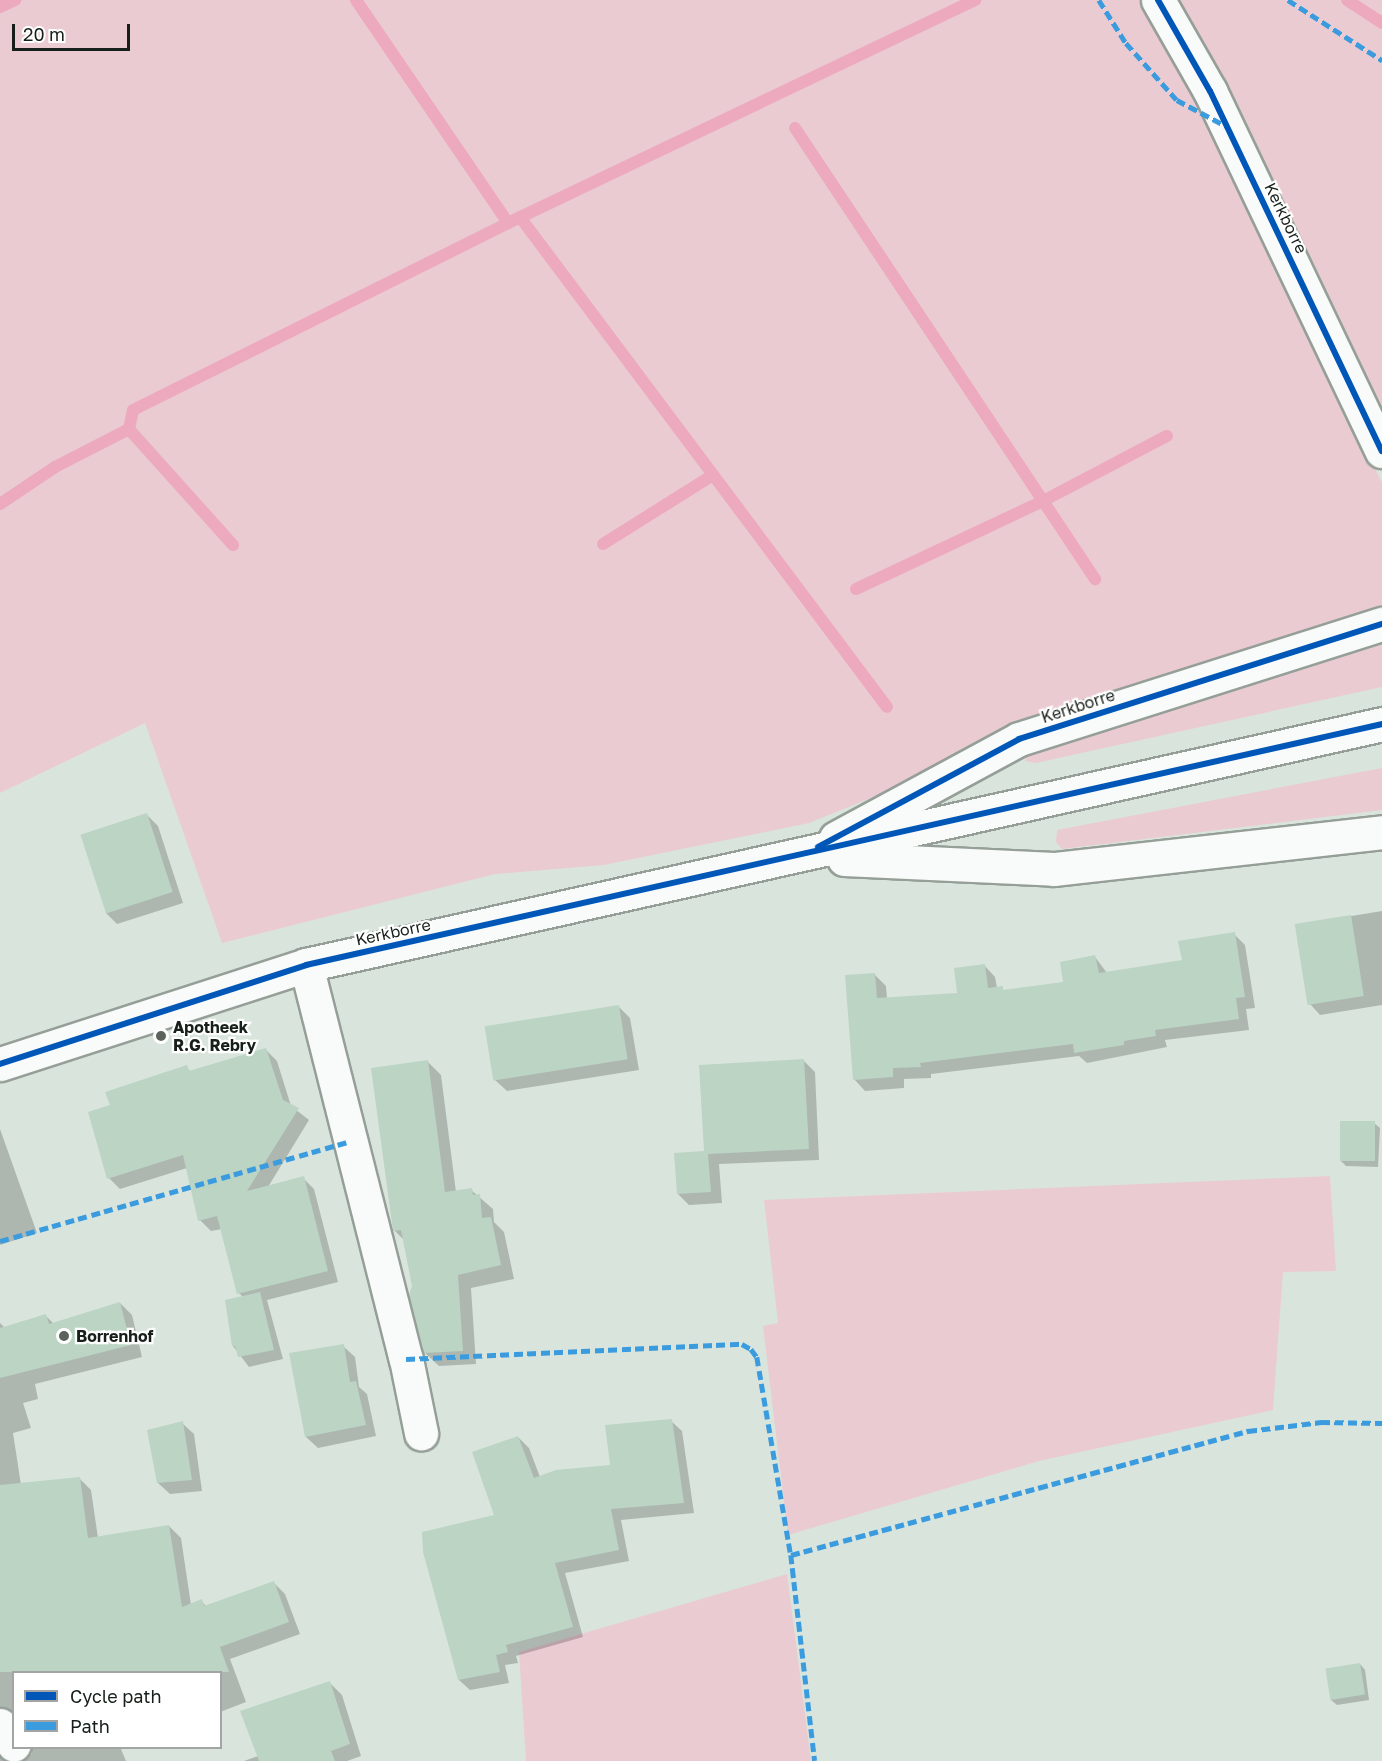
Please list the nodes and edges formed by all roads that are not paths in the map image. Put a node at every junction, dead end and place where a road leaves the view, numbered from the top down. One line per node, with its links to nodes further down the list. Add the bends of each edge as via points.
1 (1158, 0): 2 (street, Kerkborre, via 1210,91)
2 (1382, 451)
3 (1382, 624): 6 (street, Kerkborre, via 1019,739)
4 (1382, 724): 6 (street, Kerkborre)
5 (1382, 832): 6 (street, Kerkborre, via 1054,869)
6 (800, 857): 7 (street, Kerkborre)
7 (306, 965): 8 (street, Kerkborre); 9 (street, via 406,1359)
8 (0, 1064)
9 (421, 1433)
10 (0, 1725): 11 (street)
11 (12, 1743)

